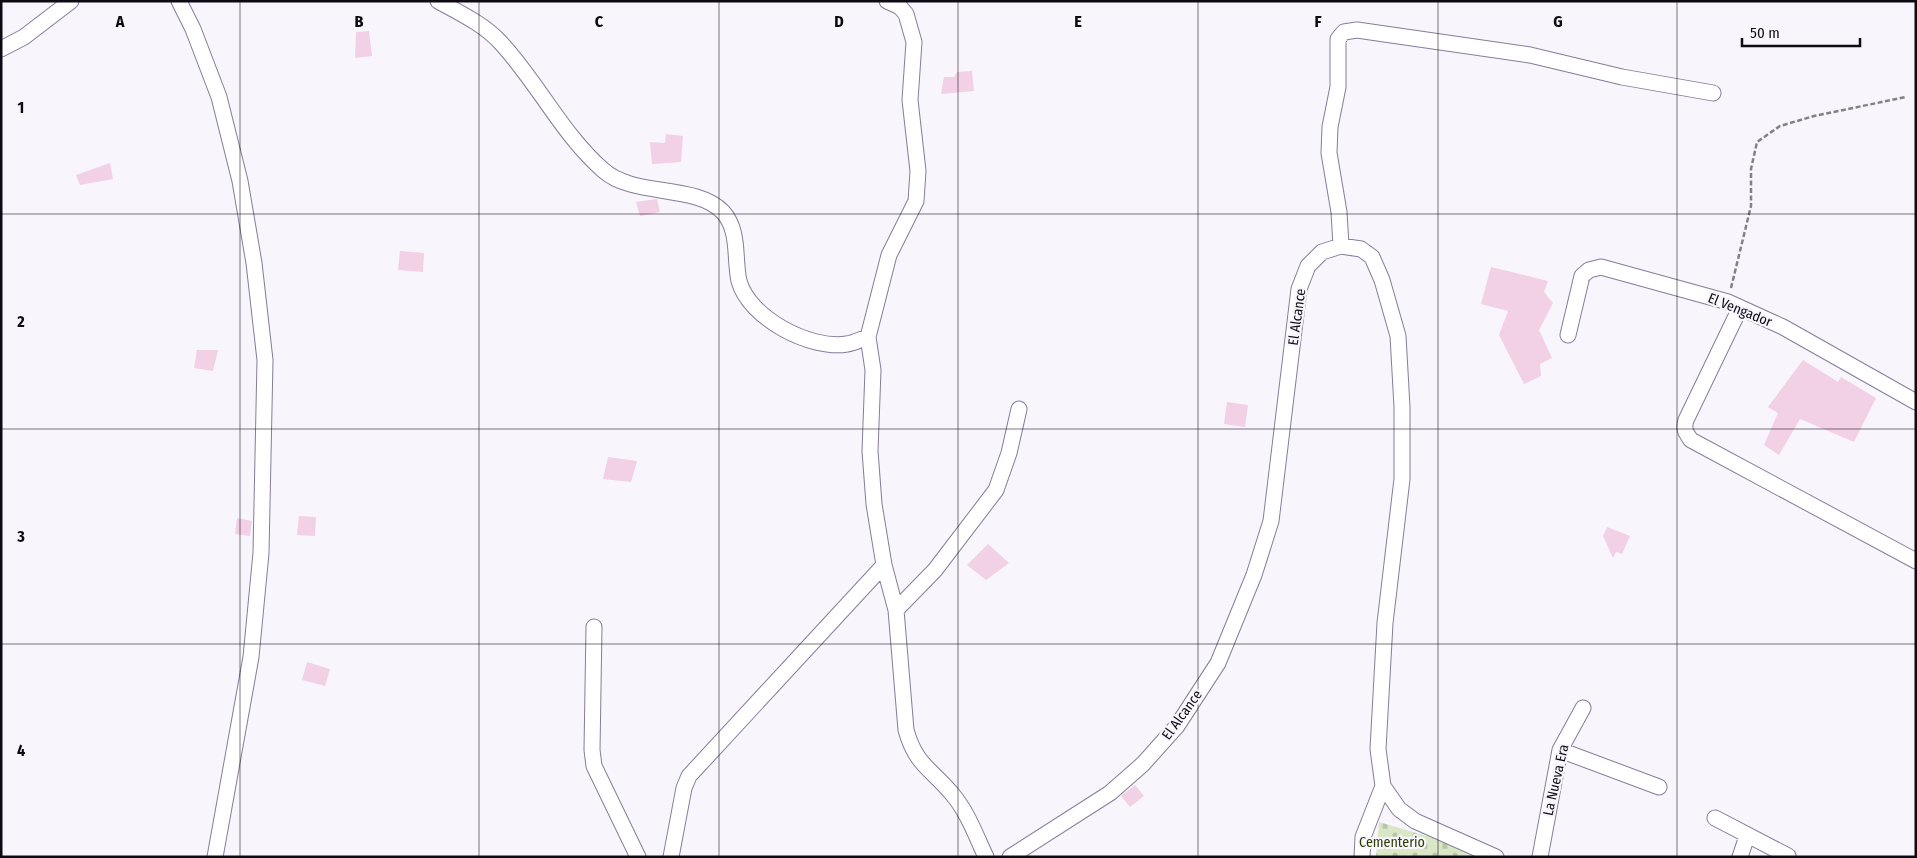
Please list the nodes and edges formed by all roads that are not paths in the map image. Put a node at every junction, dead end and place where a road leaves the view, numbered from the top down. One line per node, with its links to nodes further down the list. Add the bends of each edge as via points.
1 (71, 1): 5 (street, via 24,38)
2 (179, 1): 24 (street, via 219,97 240,181 254,263 265,360 261,553 251,657)
3 (438, 1): 10 (street, via 501,42 558,121 604,171 625,184 685,194 723,212 732,227 739,282 751,304 772,323 816,342 846,344)
4 (887, 1): 10 (street, via 906,14 914,42 910,100 918,171 916,201 890,255)
5 (1, 49)
6 (1713, 93): 7 (street, via 1622,78 1530,55 1357,30 1344,32 1338,39 1338,87 1330,127 1329,153)
7 (1341, 246): 19 (street, via 1361,249 1372,257 1398,336 1402,479 1385,632 1378,750); 28 (street, El Alcance, via 1322,252 1308,266 1300,289 1271,521 1254,575 1218,663 1177,726 1143,764 1110,793)
8 (1734, 305): 9 (street, El Vengador, via 1601,267 1582,276); 11 (street, El Vengador, via 1783,327); 13 (street, via 1684,426 1691,440)
9 (1568, 336)
10 (868, 337): 14 (street, via 873,370 870,451)
11 (1916, 402)
12 (1019, 409): 15 (street, via 996,490 935,570)
13 (1916, 562)
14 (884, 565): 15 (street); 26 (street, via 690,776 684,788)
15 (896, 610): 27 (street, via 906,730 911,748 918,761 954,796)
16 (594, 626): 25 (street, via 594,766)
17 (1583, 708): 18 (street, La Nueva Era)
18 (1560, 750): 20 (street); 31 (street, La Nueva Era)
19 (1383, 786): 29 (street, via 1363,837); 30 (street, via 1399,809 1415,822)
20 (1659, 787)
21 (1715, 818): 22 (street)
22 (1747, 836): 23 (street); 32 (street)
23 (1788, 856)
24 (215, 857)
25 (638, 857)
26 (671, 857)
27 (986, 857)
28 (1010, 857)
29 (1362, 857)
30 (1496, 857)
31 (1540, 857)
32 (1740, 857)

